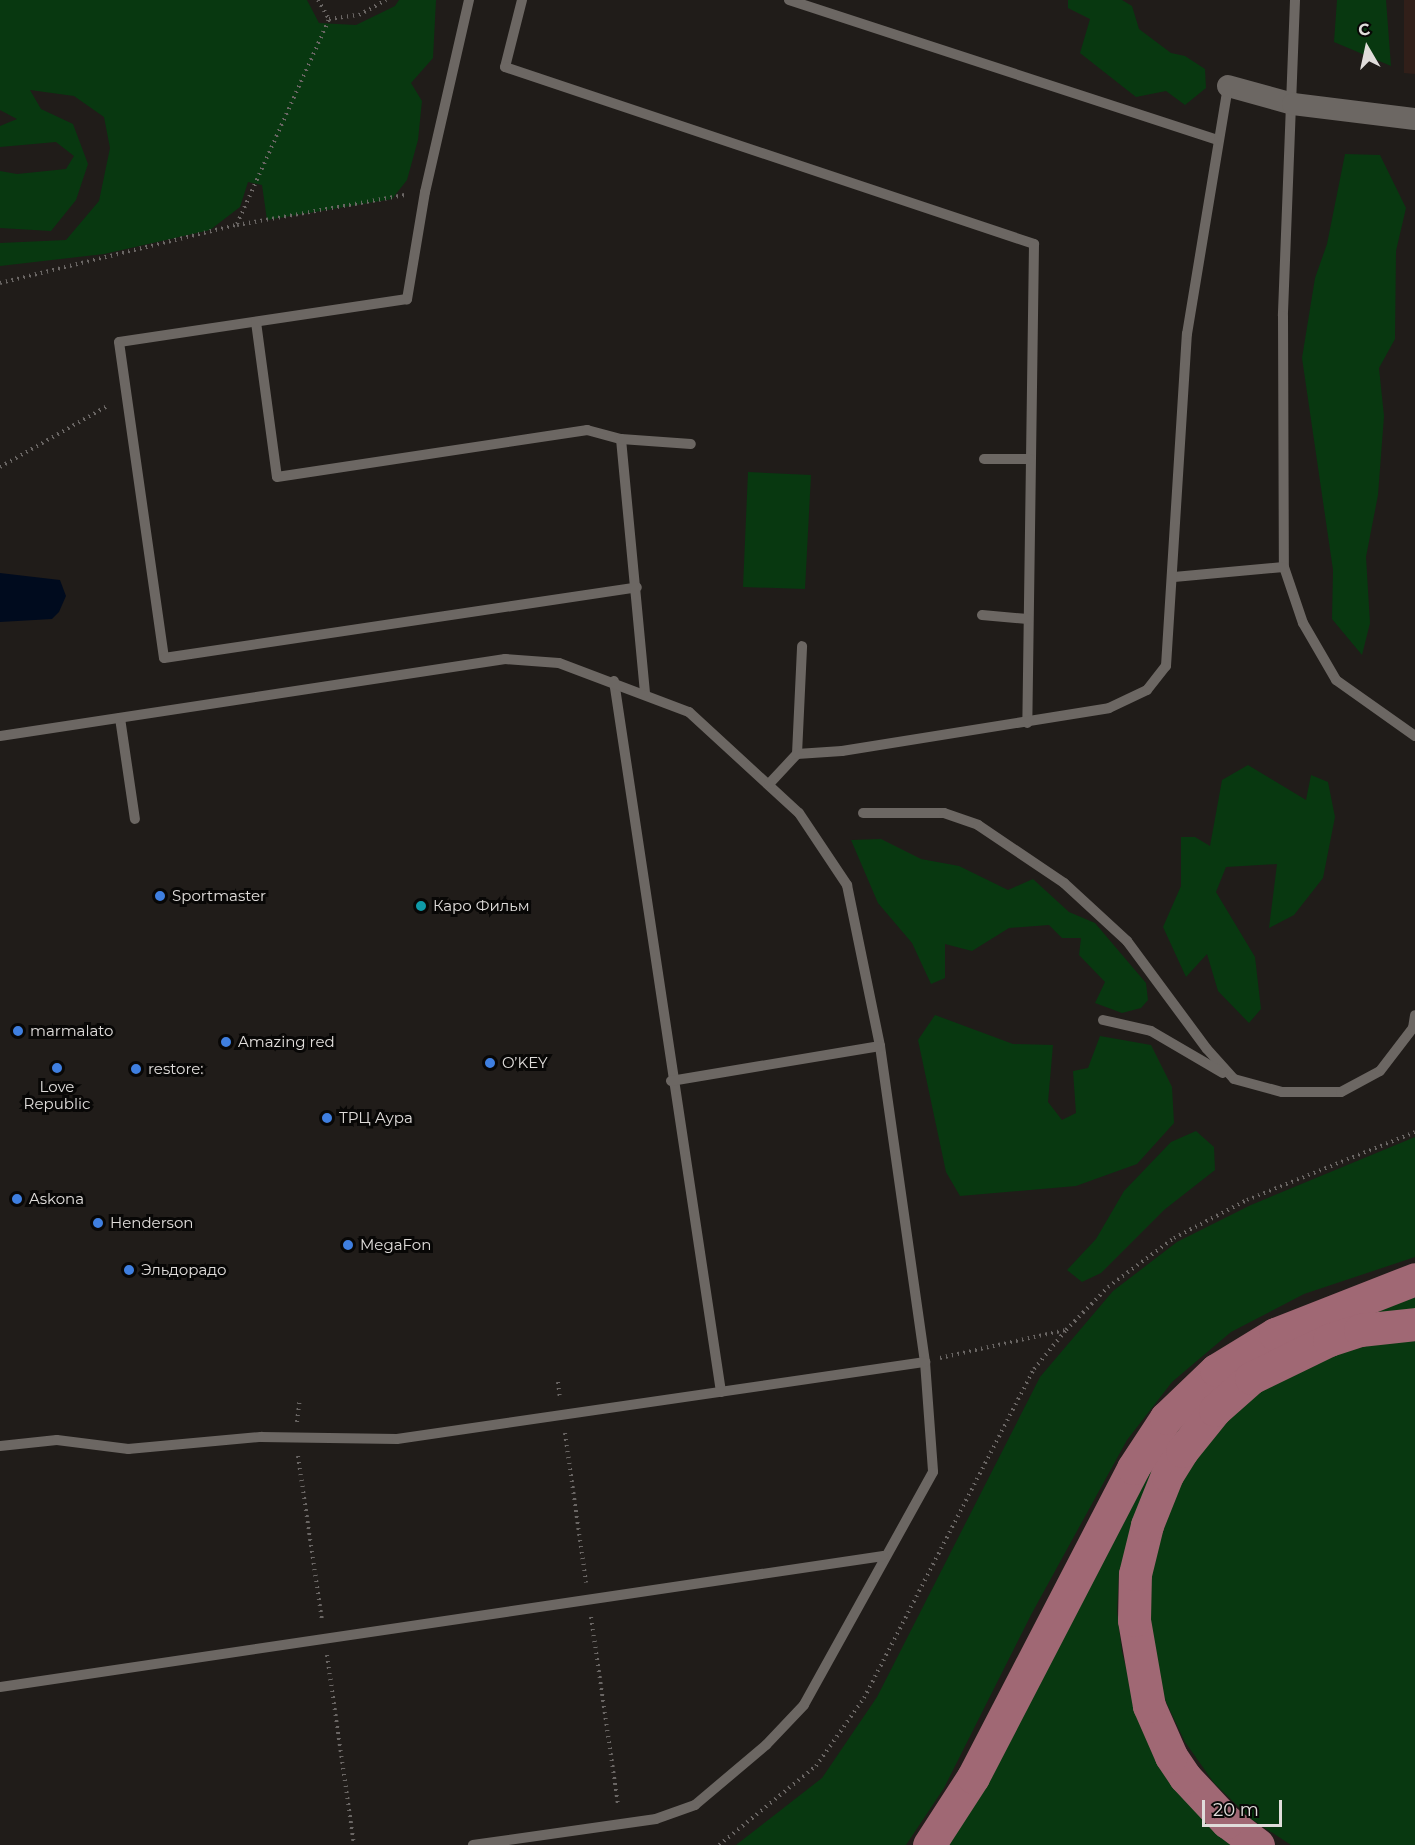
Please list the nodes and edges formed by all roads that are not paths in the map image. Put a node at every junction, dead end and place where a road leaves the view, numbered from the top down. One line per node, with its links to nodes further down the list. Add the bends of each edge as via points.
1 (469, 0): 9 (lane, via 425,192 407,299)
2 (522, 0): 13 (lane, via 505,67 1034,244)
3 (789, 0): 8 (lane)
4 (1295, 0): 6 (lane)
5 (1228, 86): 6 (street); 8 (lane)
6 (1293, 104): 7 (street); 14 (lane, via 1283,316)
7 (1415, 119)
8 (1218, 140): 15 (lane, via 1187,334)
9 (256, 322): 10 (lane, via 277,477 587,430); 16 (lane, via 119,342 164,658)
10 (621, 439): 11 (lane); 16 (lane)
11 (692, 444)
12 (984, 459): 13 (lane)
13 (1030, 459): 18 (lane)
14 (1284, 567): 15 (lane); 25 (lane, via 1304,623 1336,680)
15 (1174, 577): 23 (lane, via 1166,666 1147,690 1109,708)
16 (637, 587): 21 (lane)
17 (982, 615): 18 (lane)
18 (1028, 619): 23 (lane)
19 (802, 646): 26 (lane)
20 (614, 681): 21 (lane); 22 (lane, via 559,663 505,659); 34 (lane)
21 (645, 693): 27 (lane, via 689,712)
22 (120, 718): 24 (lane); 29 (lane)
23 (1027, 723): 26 (lane)
24 (0, 736)
25 (1415, 736)
26 (797, 754): 27 (lane)
27 (769, 784): 32 (lane, via 799,813 847,885)
28 (863, 813): 33 (lane, via 944,813 978,825 1064,883 1127,941)
29 (135, 819)
30 (1415, 1015): 33 (lane, via 1413,1028 1380,1071 1341,1092 1282,1092)
31 (1103, 1020): 33 (lane, via 1151,1032)
32 (880, 1046): 34 (lane); 37 (lane)
33 (1234, 1079)
34 (671, 1081): 38 (lane)
35 (1415, 1279): 43 (main road, via 1275,1334 1215,1370 1166,1418 1119,1494 973,1777)
36 (1415, 1324): 44 (main road, via 1360,1330 1329,1340 1251,1378 1215,1410 1182,1451 1167,1475 1147,1525 1135,1574 1134,1603 1135,1643 1149,1706 1185,1777 1227,1822)
37 (925, 1362): 38 (lane); 40 (lane, via 933,1472)
38 (721, 1392): 39 (lane, via 397,1439 261,1437 128,1449 57,1440)
39 (0, 1446)
40 (883, 1556): 41 (lane); 42 (lane, via 804,1705 766,1745 695,1805 656,1818)
41 (0, 1688)
42 (473, 1845)
43 (929, 1845)
44 (1258, 1845)

